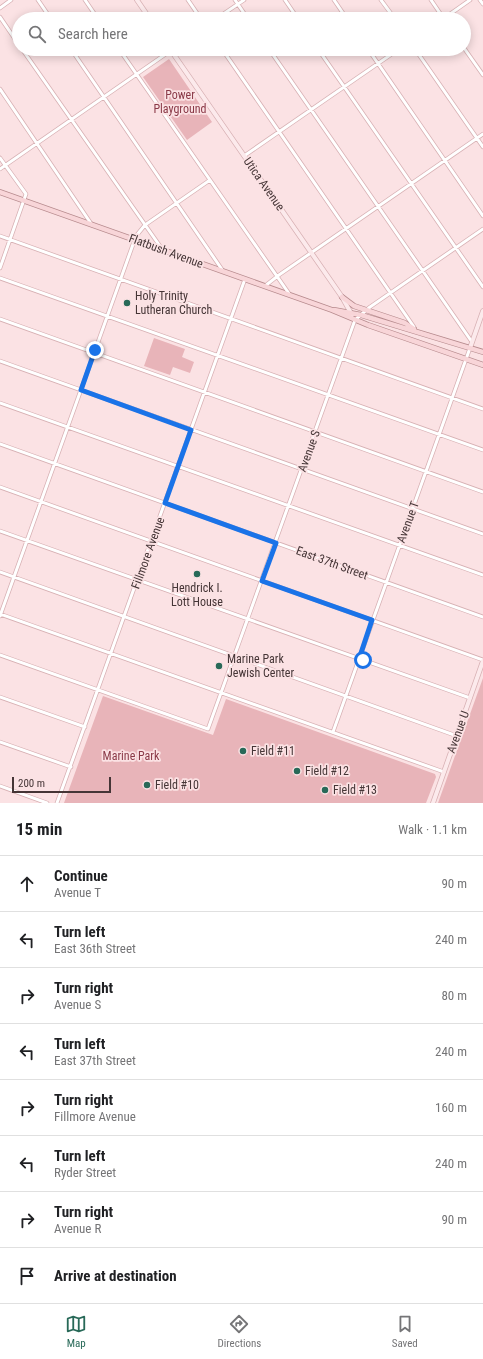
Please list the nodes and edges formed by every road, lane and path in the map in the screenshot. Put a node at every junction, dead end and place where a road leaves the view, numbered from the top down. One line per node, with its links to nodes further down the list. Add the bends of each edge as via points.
1 (11, 0): 16 (street)
2 (38, 0): 17 (street)
3 (85, 0): 18 (street)
4 (136, 0): 19 (main road)
5 (188, 0): 20 (street)
6 (235, 0): 14 (street)
7 (244, 0): 14 (street)
8 (284, 0): 23 (street)
9 (334, 0): 24 (street)
10 (382, 0): 25 (street)
11 (431, 0): 26 (street)
12 (470, 0): 27 (street)
13 (480, 0): 15 (street)
14 (238, 4): 21 (street); 22 (street)
15 (483, 4)
16 (0, 8)
17 (46, 12)
18 (93, 12)
19 (145, 12)
20 (196, 12)
21 (226, 12)
22 (243, 12)
23 (293, 12)
24 (342, 12)
25 (390, 12)
26 (439, 12)
27 (453, 12)
28 (0, 17): 29 (street)
29 (12, 35)
30 (27, 56): 49 (street)
31 (76, 56): 47 (street)
32 (124, 56): 43 (street)
33 (161, 56): 43 (street)
34 (176, 56): 55 (main road, Utica Avenue)
35 (227, 56): 50 (street)
36 (274, 56): 48 (street)
37 (323, 56): 45 (street)
38 (373, 56): 42 (street)
39 (389, 56): 42 (street)
40 (420, 56): 52 (street)
41 (470, 56): 44 (street)
42 (378, 64): 45 (street); 57 (street)
43 (136, 74): 47 (street); 60 (street)
44 (483, 75)
45 (344, 87): 48 (street); 61 (street)
46 (0, 89): 53 (street)
47 (104, 96): 49 (street); 64 (street)
48 (311, 110): 50 (street); 65 (street)
49 (71, 120): 53 (street); 68 (street)
50 (279, 132): 55 (street); 69 (street)
51 (483, 134): 52 (street)
52 (477, 138): 54 (street); 57 (street)
53 (37, 143): 58 (street); 67 (street)
54 (483, 147)
55 (244, 156): 76 (main road, Utica Avenue)
56 (0, 158): 58 (street)
57 (445, 160): 61 (street); 66 (street)
58 (5, 165): 59 (street); 63 (street, via 26,194)
59 (0, 168)
60 (210, 180): 64 (street); 80 (street)
61 (411, 183): 65 (street); 74 (street)
62 (0, 192): 63 (main road, Flatbush Avenue)
63 (24, 200): 67 (main road, Flatbush Avenue); 72 (street)
64 (178, 203): 68 (street); 79 (street)
65 (378, 206): 69 (street); 78 (street)
66 (483, 216)
67 (92, 225): 73 (main road, Flatbush Avenue)
68 (145, 225): 73 (street); 75 (street)
69 (346, 229): 76 (street); 86 (street)
70 (483, 229): 74 (street)
71 (0, 236): 72 (street)
72 (10, 240): 77 (street); 82 (street)
73 (135, 240): 75 (main road, Flatbush Avenue); 82 (street)
74 (456, 248): 78 (street); 85 (street)
75 (162, 250): 79 (main road, Flatbush Avenue)
76 (311, 252): 80 (street); 88 (main road, Utica Avenue)
77 (0, 268)
78 (422, 271): 86 (street); 100 (street)
79 (224, 272): 83 (main road, Flatbush Avenue)
80 (277, 276): 84 (street); 87 (street)
81 (0, 278): 94 (street)
82 (120, 279): 94 (street); 95 (street)
83 (245, 279): 84 (main road, Flatbush Avenue); 95 (street, Fillmore Avenue)
84 (265, 286): 87 (main road, Flatbush Avenue)
85 (483, 287)
86 (390, 293): 90 (street); 99 (street)
87 (290, 295): 89 (main road, Flatbush Avenue)
88 (342, 297): 90 (main road, via 354,306); 92 (main road, Utica Avenue)
89 (332, 310): 92 (main road, Flatbush Avenue); 98 (main road, Flatbush Avenue)
90 (366, 310): 93 (street); 99 (main road, via 405,323)
91 (483, 311): 96 (main road, Avenue T)
92 (350, 312): 93 (main road, Flatbush Avenue); 98 (main road, Utica Avenue)
93 (361, 315): 98 (street); 99 (main road, Flatbush Avenue)
94 (107, 316): 103 (street); 104 (street)
95 (231, 319): 104 (street, Fillmore Avenue); 105 (street)
96 (482, 319): 100 (main road, Avenue T)
97 (0, 320): 103 (street)
98 (355, 320): 105 (street, Avenue S); 106 (main road, Flatbush Avenue)
99 (416, 332): 101 (main road, Flatbush Avenue)
100 (472, 342): 101 (main road, Avenue T)
101 (470, 348): 102 (main road, Flatbush Avenue); 106 (street, Avenue T)
102 (483, 352)
103 (94, 353): 109 (street); 110 (street)
104 (218, 356): 110 (street, Fillmore Avenue); 111 (street)
105 (342, 358): 111 (street, Avenue S); 112 (street)
106 (466, 359): 108 (main road, Flatbush Avenue); 112 (street, Avenue T)
107 (0, 361): 109 (street)
108 (483, 365)
109 (81, 390): 115 (street); 116 (street)
110 (205, 393): 116 (street, Fillmore Avenue); 117 (street)
111 (328, 395): 117 (street, Avenue S); 118 (street)
112 (452, 398): 114 (street); 118 (street, Avenue T)
113 (0, 403): 115 (street)
114 (483, 409)
115 (68, 427): 121 (street); 122 (street)
116 (191, 430): 122 (street, Fillmore Avenue); 123 (street)
117 (315, 432): 123 (street, Avenue S); 124 (street)
118 (439, 435): 120 (street); 124 (street, Avenue T)
119 (0, 444): 121 (street, East 37th Street)
120 (483, 450)
121 (54, 463): 127 (street); 128 (street, East 37th Street)
122 (178, 466): 128 (street, Fillmore Avenue); 129 (street)
123 (302, 469): 129 (street, Avenue S); 130 (street)
124 (426, 472): 126 (street); 130 (street, Avenue T)
125 (0, 487): 127 (street)
126 (483, 492)
127 (41, 502): 133 (street); 134 (street)
128 (165, 503): 134 (street, Fillmore Avenue); 135 (street, East 37th Street)
129 (289, 506): 135 (street, Avenue S); 136 (street)
130 (413, 508): 132 (street); 136 (street, Avenue T)
131 (0, 530): 133 (street)
132 (483, 534)
133 (27, 540): 139 (street); 140 (street)
134 (152, 542): 140 (street, Fillmore Avenue); 141 (street)
135 (276, 543): 141 (street, Avenue S); 142 (street, East 37th Street)
136 (400, 545): 138 (street); 142 (street, Avenue T)
137 (0, 572): 139 (street)
138 (483, 575)
139 (14, 577): 143 (street); 144 (street)
140 (138, 580): 144 (street, Fillmore Avenue); 146 (street)
141 (262, 581): 146 (street, Avenue S); 147 (street)
142 (386, 582): 145 (street, East 37th Street); 147 (street, Avenue T)
143 (0, 615): 148 (street)
144 (124, 616): 148 (street, Fillmore Avenue); 150 (street)
145 (483, 617)
146 (248, 619): 150 (street, Avenue S); 151 (street)
147 (372, 620): 151 (street, Avenue T); 152 (street)
148 (112, 654): 153 (street, Fillmore Avenue); 154 (street)
149 (0, 655): 153 (street)
150 (235, 656): 154 (street, Avenue S); 155 (street)
151 (359, 659): 155 (street, Avenue T); 157 (street)
152 (483, 661): 157 (main road, Avenue U)
153 (98, 690): 154 (street, Avenue S, via 208,729); 158 (street, Fillmore Avenue)
154 (222, 693): 159 (street)
155 (346, 696): 159 (street, Avenue T); 160 (street)
156 (0, 697): 158 (street)
157 (470, 698): 160 (main road, Avenue U)
158 (85, 727): 162 (street, Fillmore Avenue)
159 (332, 732): 163 (street)
160 (457, 736): 163 (main road, Avenue U)
161 (0, 742): 162 (street)
162 (71, 767): 166 (street, Fillmore Avenue)
163 (444, 772): 167 (main road, Avenue U)
164 (0, 786): 165 (street)
165 (47, 803)
166 (57, 803)
167 (432, 803)

